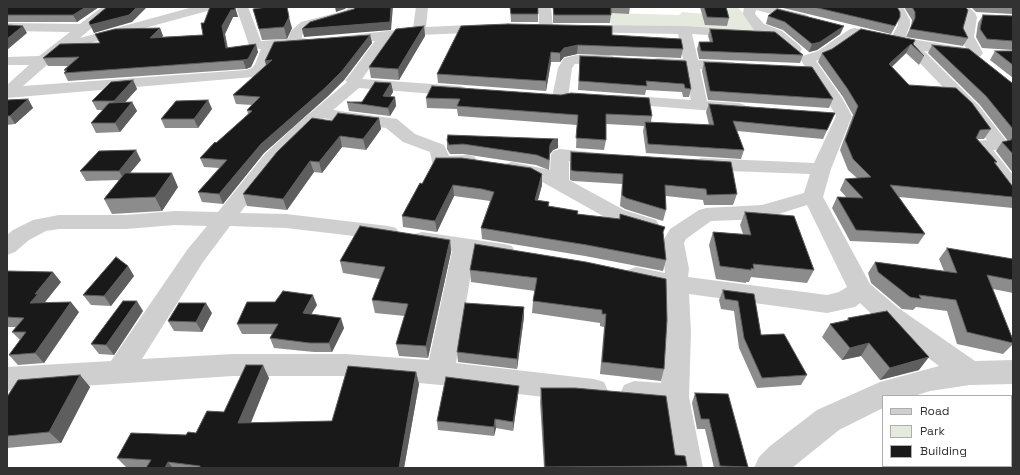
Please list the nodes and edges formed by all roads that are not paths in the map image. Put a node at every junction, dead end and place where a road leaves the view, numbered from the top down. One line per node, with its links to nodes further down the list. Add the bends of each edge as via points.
1 (110, 7): 16 (street)
2 (207, 7): 27 (street)
3 (242, 7): 25 (street, via 256,45)
4 (355, 7): 24 (street, via 350,13 306,24 296,34)
5 (422, 7): 20 (street)
6 (545, 7): 18 (street)
7 (750, 7): 21 (street, via 749,14 759,27)
8 (759, 7): 13 (street)
9 (962, 7): 11 (street)
10 (894, 8): 23 (street, via 904,20)
11 (971, 17): 12 (street); 28 (street, via 967,37)
12 (984, 18)
13 (815, 21)
14 (7, 27): 16 (street)
15 (500, 27): 20 (street)
16 (84, 28): 27 (street)
17 (531, 28): 18 (street)
18 (546, 28): 19 (street)
19 (684, 30): 21 (street); 34 (street)
20 (419, 32): 22 (street)
21 (777, 34): 35 (street)
22 (386, 36): 24 (street); 37 (street, via 353,80)
23 (896, 40): 26 (street); 35 (street, via 859,32)
24 (294, 43): 25 (street)
25 (270, 45): 39 (street, via 262,64 256,71 248,74)
26 (921, 46): 28 (street); 48 (street, via 917,52 973,109 999,143 997,146 980,147)
27 (57, 48): 29 (street)
28 (972, 53): 31 (street)
29 (43, 60): 32 (street); 39 (street)
30 (623, 60): 40 (street, via 589,58 569,61 553,97)
31 (988, 60)
32 (7, 61)
33 (646, 62): 34 (street)
34 (692, 64): 36 (street); 42 (street)
35 (807, 66): 47 (street, via 834,98 836,115)
36 (747, 67)
37 (355, 83): 38 (street); 44 (street)
38 (472, 91)
39 (7, 93)
40 (578, 97)
41 (600, 98): 42 (street)
42 (700, 105): 43 (street)
43 (753, 109)
44 (322, 112): 49 (street, via 333,116 391,122 409,138 438,149 441,162 463,161 536,172); 51 (street, via 272,158)
45 (622, 159): 49 (street, via 560,155)
46 (684, 163): 47 (street)
47 (821, 169): 50 (street)
48 (1011, 183)
49 (559, 184): 52 (street, via 617,215)
50 (813, 197): 52 (street, via 763,212 706,215); 58 (street)
51 (222, 220): 53 (street, via 286,221); 54 (street, via 174,218 126,222 59,222 41,225 21,235); 59 (street, via 195,256)
52 (678, 234): 57 (street, via 673,243 677,268)
53 (465, 245): 55 (street); 61 (street)
54 (7, 247)
55 (526, 256)
56 (615, 272): 57 (street)
57 (676, 284): 58 (street, via 826,304 846,300); 64 (street, via 678,332)
58 (861, 290): 62 (street, via 888,314)
59 (119, 372): 61 (street, via 233,365 345,365); 63 (street)
60 (1013, 372): 62 (street)
61 (440, 373): 64 (street)
62 (970, 373): 66 (street, via 930,379 890,391 828,420)
63 (7, 379)
64 (675, 397): 65 (street)
65 (687, 468)
66 (770, 468)

